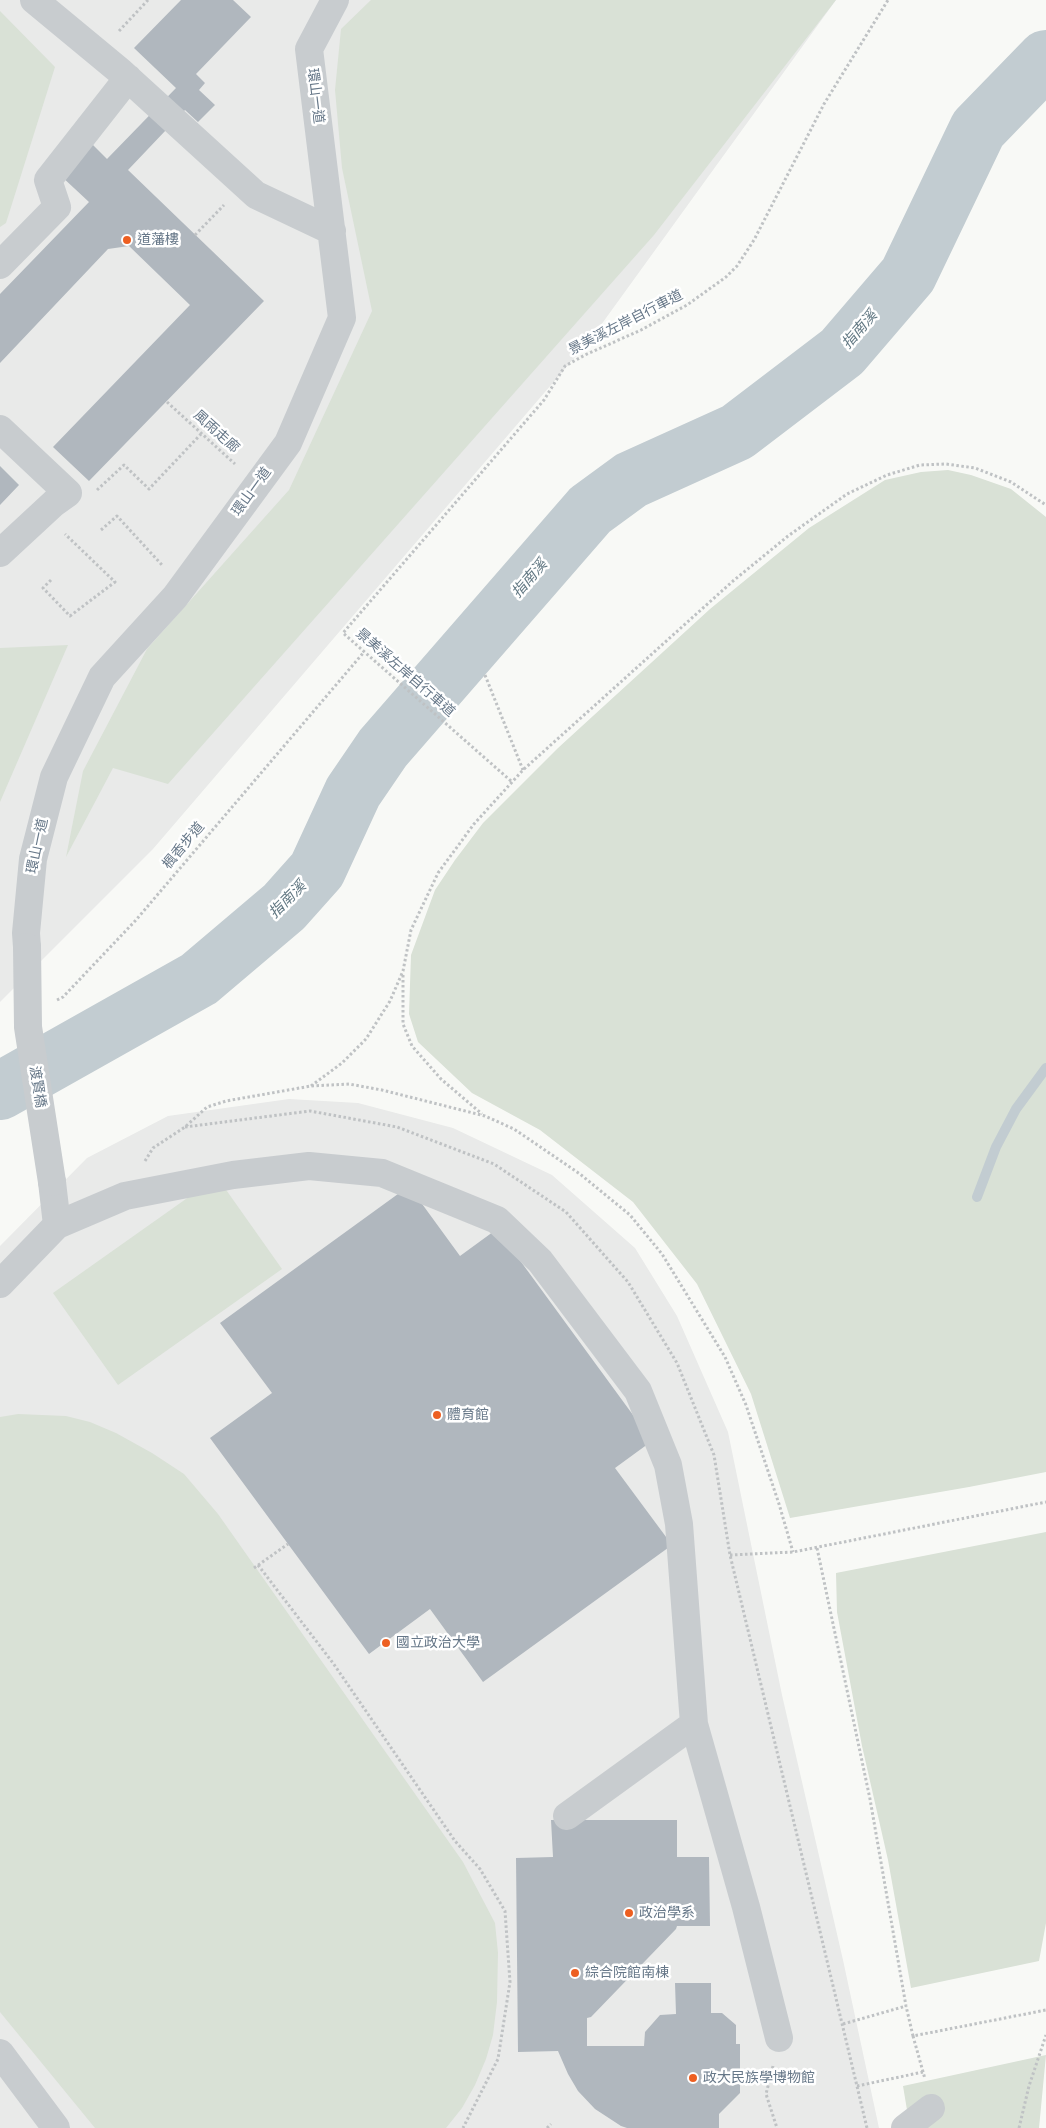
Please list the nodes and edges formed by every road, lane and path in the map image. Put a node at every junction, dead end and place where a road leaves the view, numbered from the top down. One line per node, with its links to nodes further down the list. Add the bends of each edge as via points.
1 (34, 0): 5 (lane)
2 (148, 0): 5 (path)
3 (335, 0): 8 (lane, 環山一道, via 309,49)
4 (888, 0): 22 (path, 景美溪左岸自行車道, via 824,104 738,266 687,306 565,366 544,400 343,634)
5 (98, 54): 6 (lane)
6 (128, 78): 7 (lane); 10 (lane, via 48,180 57,207)
7 (244, 185): 8 (lane, via 256,196); 9 (path)
8 (332, 231): 26 (lane, 環山一道, via 342,318 288,444 175,597 102,677 54,777 33,859)
9 (195, 235)
10 (0, 265)
11 (167, 402): 13 (path, 風雨走廊)
12 (0, 429): 19 (lane, via 68,494)
13 (201, 434): 14 (path, 風雨走廊); 15 (path, via 149,489 124,465)
14 (236, 466)
15 (97, 491)
16 (1046, 505): 24 (path, via 1011,482 975,468 946,464 920,465 887,475 847,494 733,581)
17 (101, 530): 20 (path, via 117,516)
18 (62, 532): 21 (path, via 115,582 70,616 43,588)
19 (0, 553)
20 (164, 568)
21 (51, 580)
22 (364, 652): 25 (path, 景美溪左岸自行車道); 28 (path, 楓香步道, via 136,920)
23 (485, 674): 24 (path)
24 (524, 770): 25 (path)
25 (511, 781): 27 (path, via 474,824 438,874 411,930)
26 (27, 947): 33 (lane, 渡賢橋, bridge, via 28,1028)
27 (403, 971): 29 (path, via 390,1002 366,1039 342,1063); 30 (path, via 403,1024 412,1046 441,1079)
28 (56, 1001)
29 (311, 1086): 30 (path, via 349,1084); 31 (path, via 213,1105)
30 (485, 1116): 38 (path, via 514,1129 580,1174 630,1215 662,1254 725,1357 746,1405)
31 (185, 1127): 32 (path); 39 (path, via 310,1111 398,1126 494,1164 566,1212 628,1282 677,1363 714,1455)
32 (153, 1148)
33 (57, 1225): 34 (lane); 42 (lane, via 124,1196 233,1175 309,1166 382,1173 497,1220 540,1261 638,1390 668,1465 679,1524)
34 (0, 1284)
35 (1046, 1502): 37 (path)
36 (288, 1544): 40 (path)
37 (817, 1548): 38 (path); 44 (path, via 870,1799)
38 (793, 1552): 39 (path)
39 (730, 1555): 46 (path)
40 (258, 1565): 41 (path); 56 (path, via 333,1663 455,1841 480,1868 505,1911 510,1982 498,2059)
41 (254, 1568)
42 (694, 1724): 43 (lane); 49 (lane)
43 (566, 1816)
44 (906, 2006): 46 (path); 48 (path)
45 (1046, 2010): 48 (path)
46 (843, 2024): 52 (path)
47 (1046, 2035): 61 (path, via 1029,2086)
48 (914, 2036): 51 (path)
49 (780, 2038): 58 (path, via 766,2094)
50 (0, 2052): 55 (lane)
51 (923, 2072): 52 (path); 53 (path)
52 (857, 2086): 59 (path)
53 (931, 2108): 60 (lane)
54 (551, 2124): 57 (path)
55 (56, 2128)
56 (463, 2128)
57 (547, 2128)
58 (777, 2128)
59 (867, 2128)
60 (905, 2128)
61 (1020, 2128)

